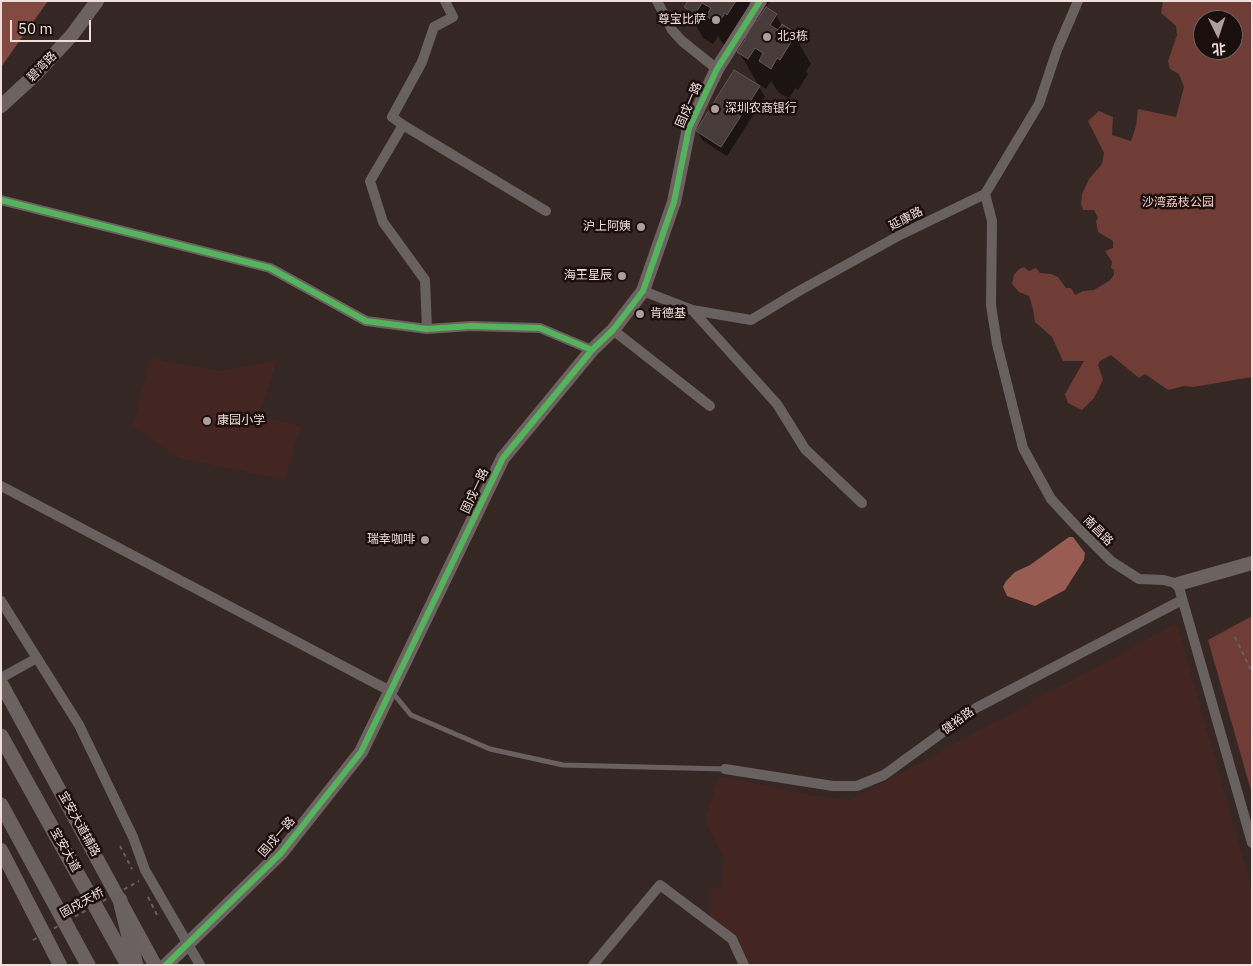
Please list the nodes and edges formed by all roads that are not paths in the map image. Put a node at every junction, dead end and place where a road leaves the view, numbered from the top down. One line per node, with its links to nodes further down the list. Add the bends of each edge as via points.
1 (97, 1): 7 (street, 碧湾路, via 36,74)
2 (446, 1): 8 (street, via 453,17 434,27 422,62 392,117)
3 (657, 1): 6 (street, via 672,30)
4 (760, 1): 6 (street, 固戍一路)
5 (1078, 1): 9 (street, via 1056,50 1038,104)
6 (717, 69): 12 (street, 固戍一路, via 689,128 674,202)
7 (1, 106)
8 (403, 125): 11 (street); 14 (street, via 370,181 383,222 425,280)
9 (985, 194): 13 (street, 延康路, via 900,235 751,320); 21 (street, 南昌路, via 992,221 991,305 997,344 1023,448 1051,499 1111,561 1138,579)
10 (1, 200): 14 (street, via 270,268 366,322)
11 (546, 211)
12 (643, 290): 13 (street, 延康路); 15 (street, 固戍一路)
13 (692, 310): 19 (street, via 777,404 805,450)
14 (427, 330): 16 (street, via 471,326 540,328)
15 (613, 330): 16 (street, 固戍一路); 17 (street)
16 (592, 350): 27 (street, 固戍一路, via 503,458)
17 (710, 406)
18 (1, 486): 27 (street)
19 (862, 503)
20 (1252, 563): 21 (street)
21 (1178, 584): 22 (street)
22 (1182, 600): 29 (street, 健裕路, via 976,708 884,775 857,786 833,786); 31 (street)
23 (1, 601): 24 (street)
24 (37, 658): 25 (street); 34 (street, via 79,725 134,837 145,870)
25 (1, 678)
26 (1, 684): 33 (street, 宝安大道辅路)
27 (392, 692): 29 (lane, via 411,715 490,749 563,765); 34 (street, 固戍一路, via 362,752 280,853)
28 (1, 736): 37 (main road, 宝安大道)
29 (725, 769)
30 (1, 806): 36 (main road)
31 (1252, 843)
32 (1, 850): 35 (street)
33 (120, 900): 38 (main road); 39 (street, 宝安大道辅路)
34 (188, 943): 40 (street, 固戍一路); 41 (street)
35 (60, 965)
36 (88, 965)
37 (128, 965)
38 (136, 965)
39 (155, 965)
40 (166, 965)
41 (200, 965)
42 (593, 965): 43 (street, via 660,885 732,939)
43 (744, 965)

